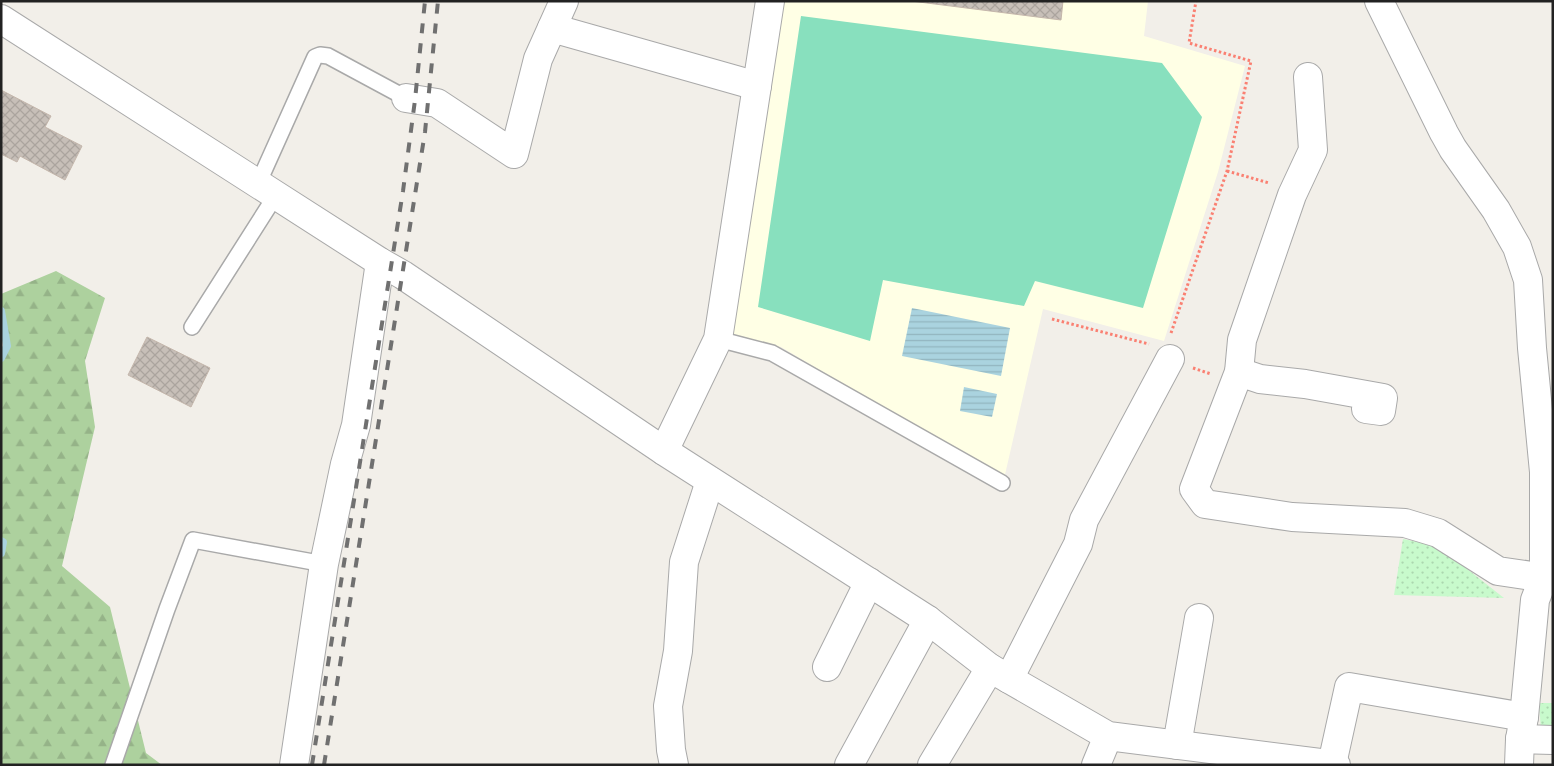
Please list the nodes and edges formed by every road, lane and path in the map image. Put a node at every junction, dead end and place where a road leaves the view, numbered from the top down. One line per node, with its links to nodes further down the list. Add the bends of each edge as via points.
1 (564, 1): 6 (street)
2 (770, 1): 8 (street)
3 (1196, 1): 10 (path, via 1189,42 1251,61)
4 (1379, 1): 17 (street, via 1448,141 1496,210 1517,247 1528,280)
5 (1, 19): 11 (street)
6 (552, 28): 8 (street); 9 (street, via 538,59 514,154 438,103)
7 (1308, 77): 12 (street, via 1313,150)
8 (757, 86): 15 (street)
9 (406, 98): 11 (lane, via 328,56 315,57)
10 (1227, 171): 12 (path); 16 (path)
11 (267, 190): 13 (street); 14 (lane)
12 (1294, 190): 18 (street, via 1242,340)
13 (380, 262): 20 (street); 24 (street, via 356,425)
14 (192, 327)
15 (718, 339): 20 (street); 23 (lane, via 772,354)
16 (1170, 349): 30 (street, via 1084,520 1078,544)
17 (1542, 349): 21 (street)
18 (1239, 372): 19 (street, via 1260,379 1383,398 1381,411); 25 (street, via 1194,489 1205,504 1292,517 1404,523 1438,533 1498,571)
19 (1366, 409)
20 (664, 451): 22 (street)
21 (1548, 473): 25 (street)
22 (710, 480): 26 (street); 39 (street, via 684,562 678,651 668,706)
23 (1002, 483)
24 (324, 564): 37 (lane, via 193,540); 38 (street)
25 (1548, 578): 32 (street, via 1535,600)
26 (869, 582): 28 (street); 29 (street)
27 (1199, 618): 34 (street)
28 (928, 620): 30 (street); 40 (street)
29 (827, 667)
30 (1000, 674): 31 (street); 41 (street)
31 (1108, 736): 34 (street); 42 (street)
32 (1521, 740): 33 (street); 36 (street, via 1349,687)
33 (1553, 740)
34 (1178, 745): 35 (street)
35 (1231, 759): 36 (street)
36 (1334, 764)
37 (113, 765)
38 (294, 765)
39 (674, 765)
40 (849, 765)
41 (932, 765)
42 (1096, 765)

